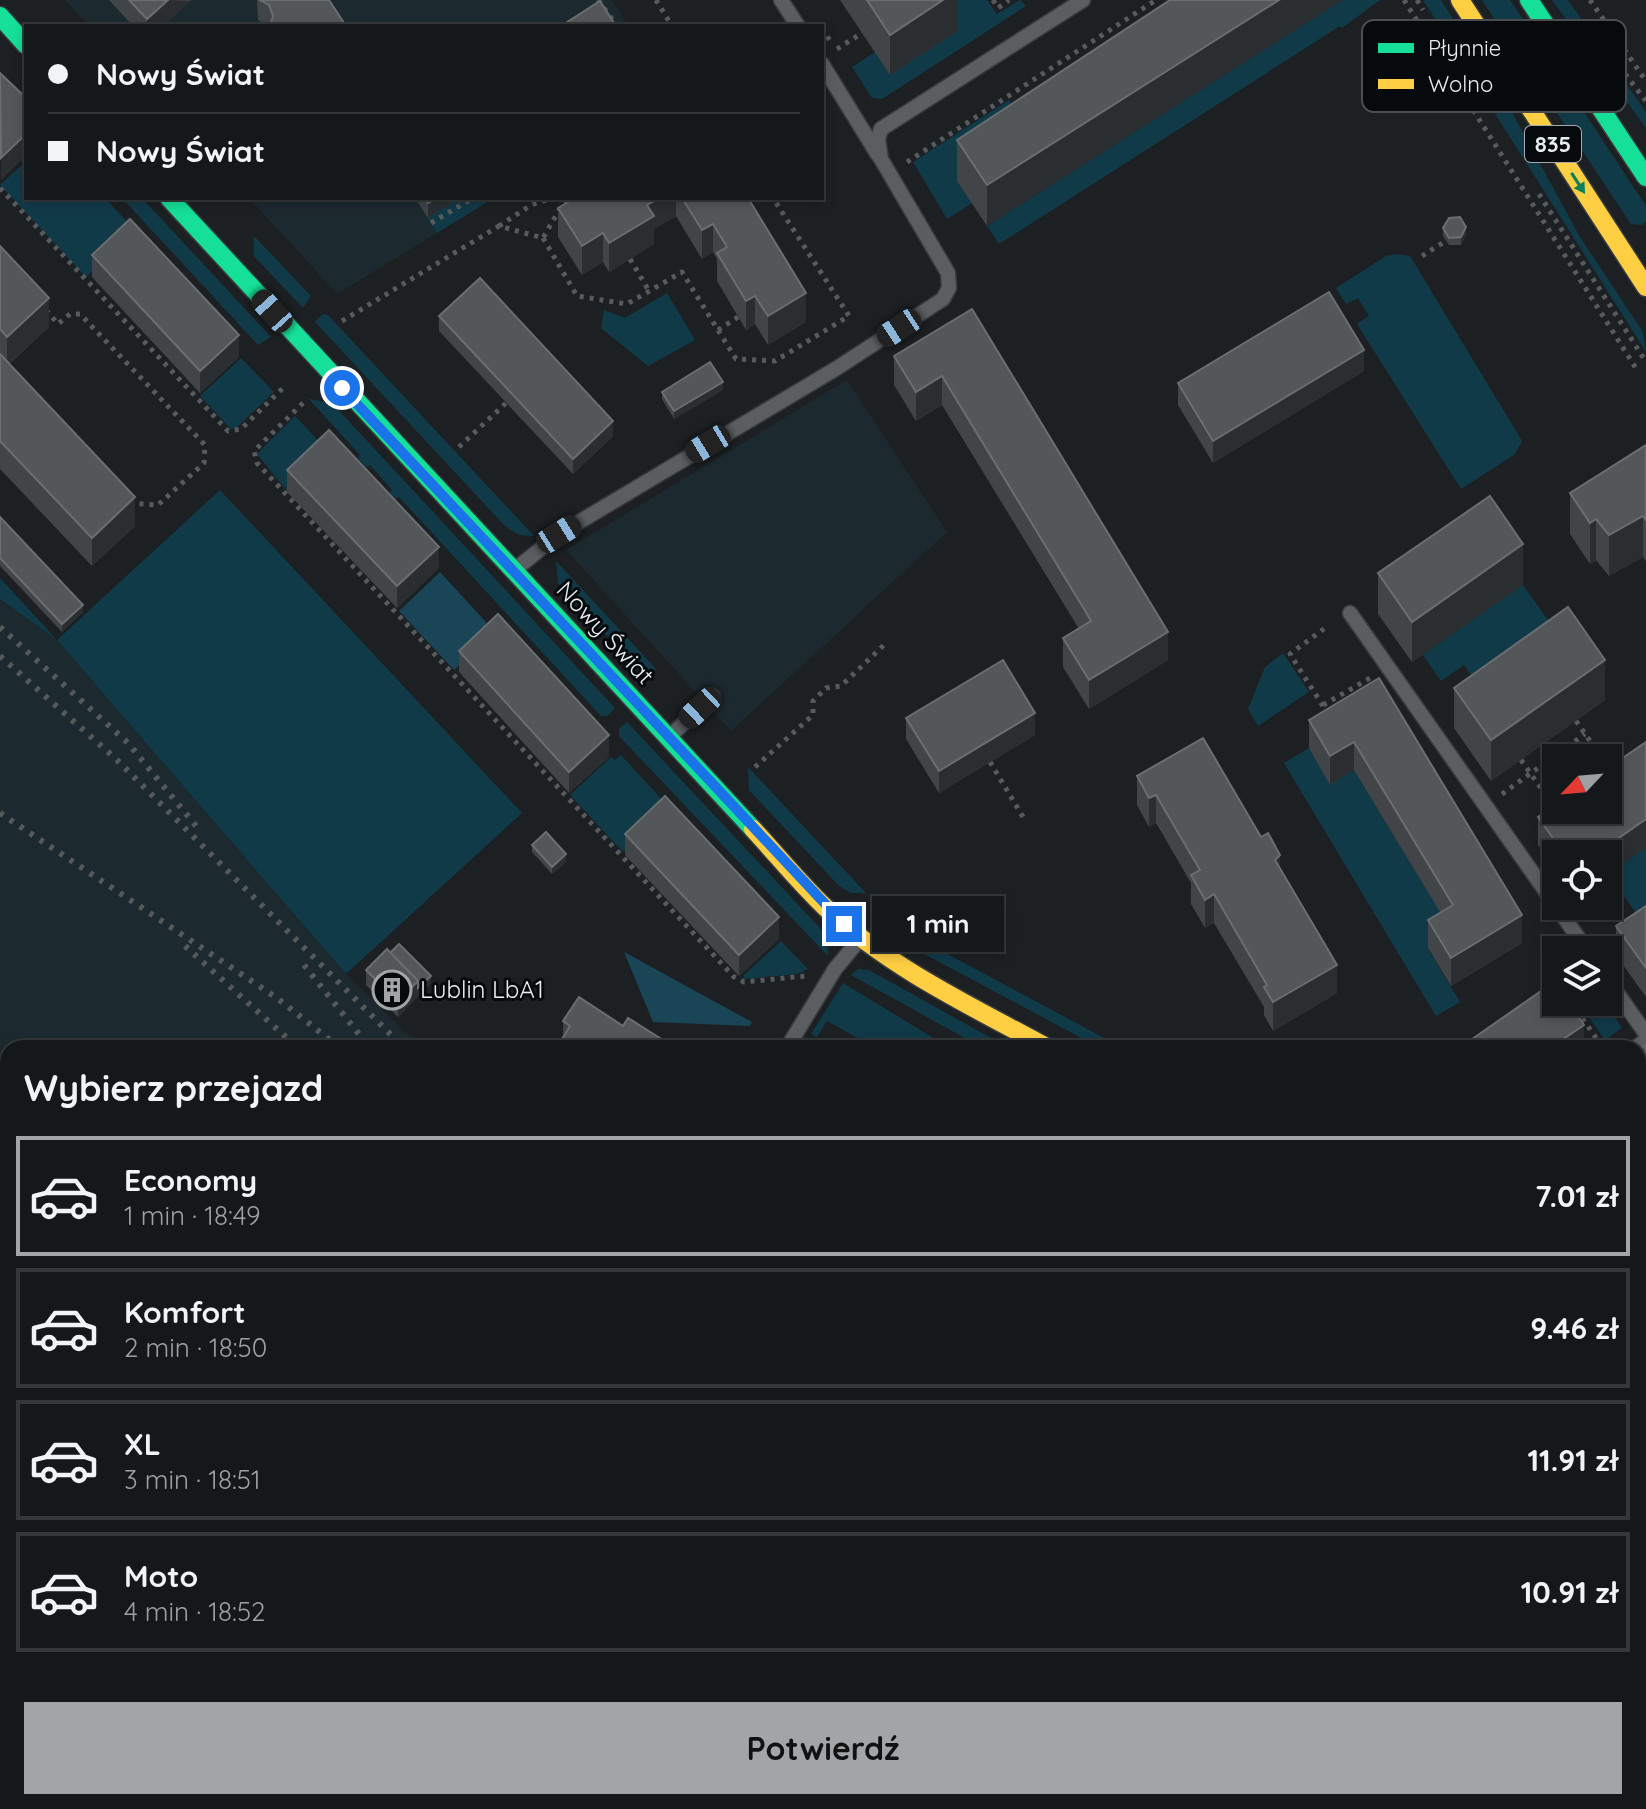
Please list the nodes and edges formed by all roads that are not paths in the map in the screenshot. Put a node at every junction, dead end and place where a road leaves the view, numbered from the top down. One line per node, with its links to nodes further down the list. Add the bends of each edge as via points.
1 (781, 0): 8 (lane)
2 (1083, 0): 13 (lane, via 881,129 879,148)
3 (1460, 0): 6 (street, 835, one-way to 6)
4 (1529, 0): 7 (street, 835)
5 (0, 16): 9 (street)
6 (1473, 20)
7 (1542, 20)
8 (797, 24)
9 (24, 43)
10 (824, 67): 13 (lane)
11 (1533, 112): 16 (street, 835, one-way to 16)
12 (1603, 112): 14 (street, 835)
13 (886, 169): 17 (lane, via 948,273 943,299 559,534)
14 (1646, 177)
15 (171, 200): 17 (street, Nowy Świat)
16 (1646, 287)
17 (514, 571): 20 (street, Nowy Świat)
18 (1350, 613): 21 (lane)
19 (713, 696): 20 (lane)
20 (669, 737): 22 (street, Nowy Świat, via 828,910)
21 (1577, 936)
22 (861, 938): 25 (lane, via 835,969); 26 (street, Nowy Świat, via 912,975)
23 (1622, 1001): 24 (lane)
24 (1646, 1037)
25 (792, 1040)
26 (1033, 1040)

